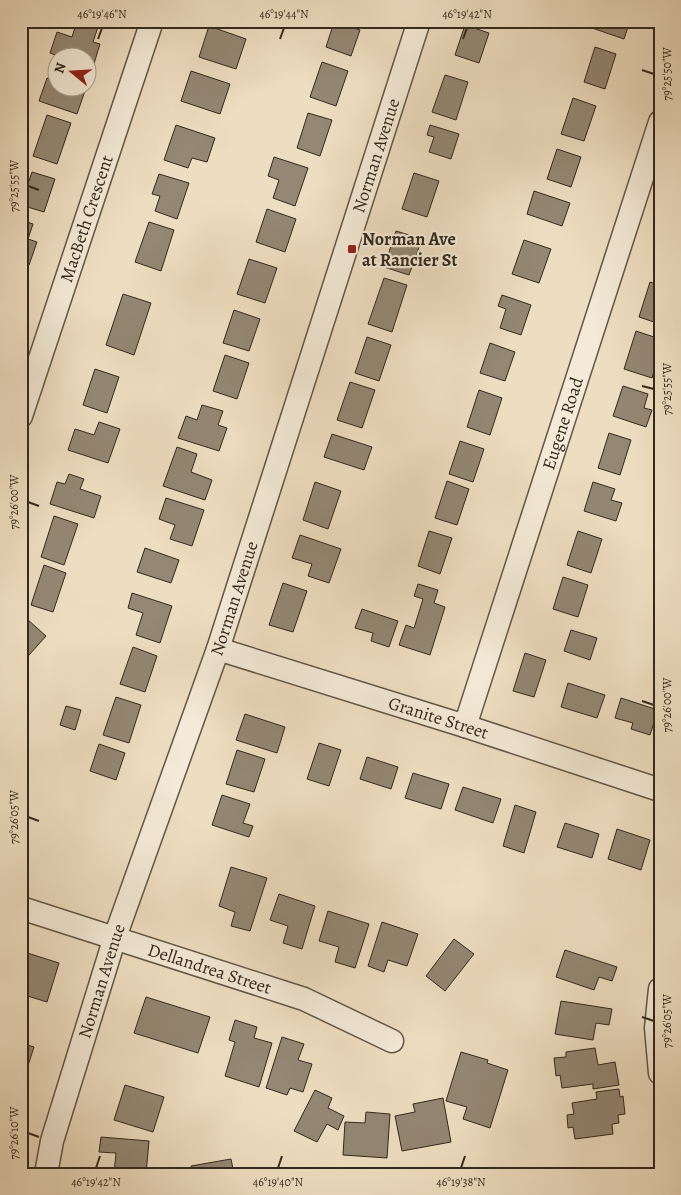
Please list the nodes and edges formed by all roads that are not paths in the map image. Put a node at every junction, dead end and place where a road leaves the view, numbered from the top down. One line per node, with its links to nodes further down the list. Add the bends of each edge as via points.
1 (152, 21): 4 (street, MacBeth Crescent)
2 (419, 21): 5 (street, Norman Avenue)
3 (660, 122): 6 (street, Eugene Road)
4 (21, 416)
5 (218, 649): 6 (street, Granite Street); 9 (street, Norman Avenue)
6 (465, 726): 7 (street, Granite Street)
7 (660, 790)
8 (21, 908): 9 (street, Dellandrea Street)
9 (115, 937): 11 (street, Dellandrea Street, via 304,999); 13 (street, Norman Avenue, via 52,1141)
10 (660, 989): 12 (street, via 656,1028)
11 (392, 1041)
12 (660, 1073)
13 (46, 1174)

